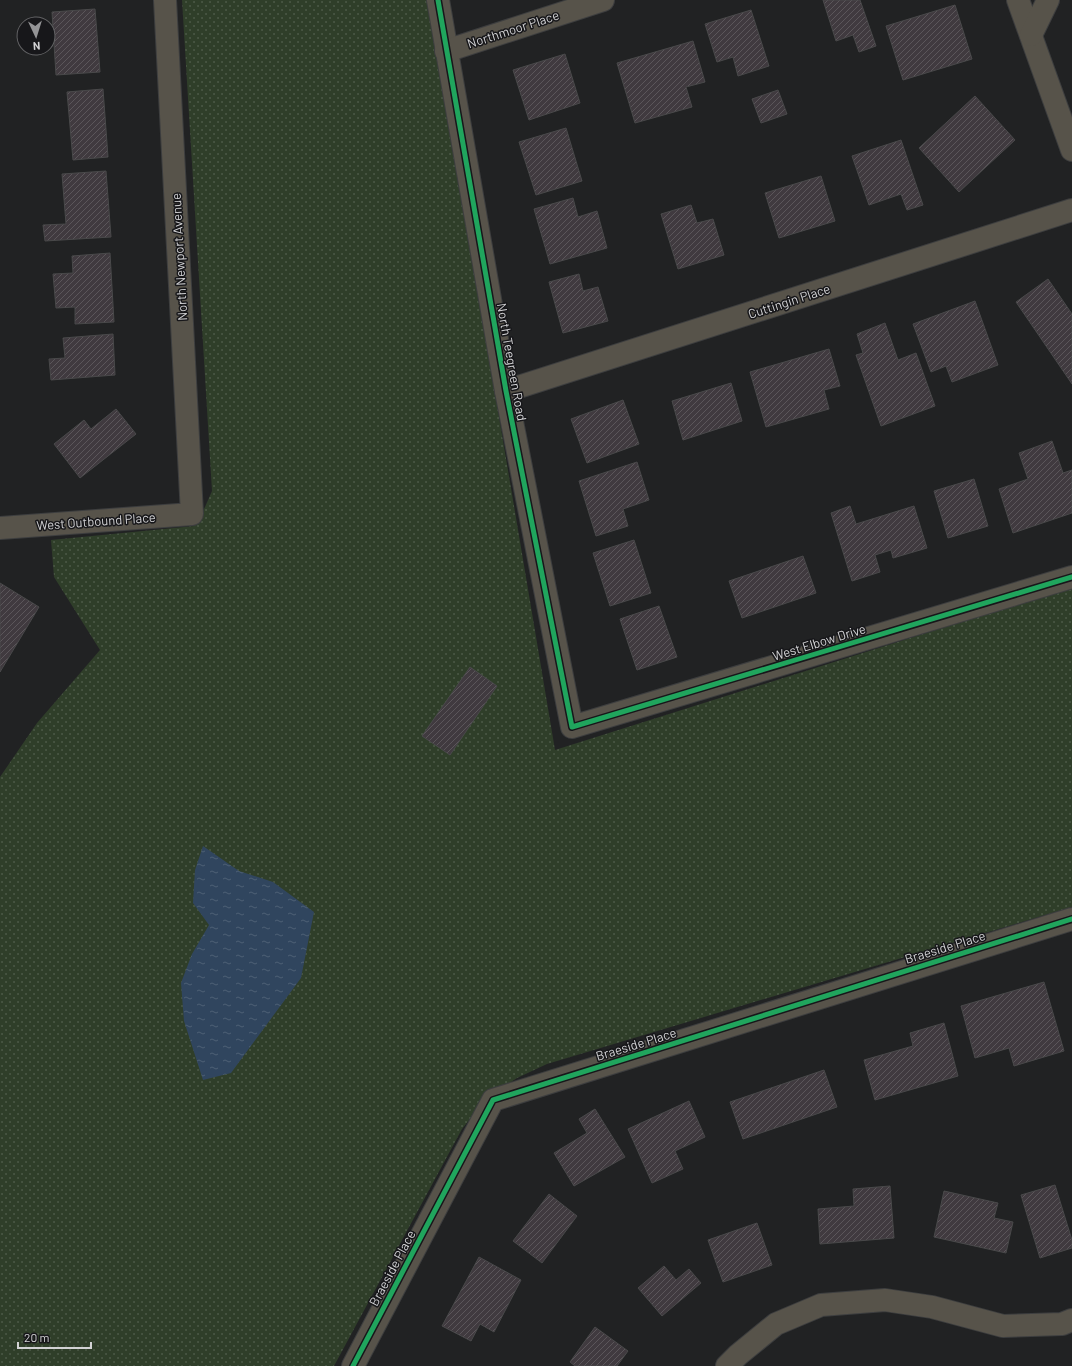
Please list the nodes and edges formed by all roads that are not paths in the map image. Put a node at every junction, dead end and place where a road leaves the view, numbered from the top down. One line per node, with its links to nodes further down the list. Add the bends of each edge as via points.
1 (165, 0): 11 (street, North Newport Avenue)
2 (438, 0): 7 (street, North Teegreen Road)
3 (603, 0): 7 (street, Northmoor Place)
4 (1018, 0): 6 (street)
5 (1048, 0): 6 (street)
6 (1031, 35): 8 (street)
7 (446, 51): 10 (street, North Teegreen Road)
8 (1072, 150)
9 (1072, 210): 10 (street, Cuttingin Place)
10 (506, 391): 14 (street, North Teegreen Road)
11 (192, 514): 12 (street, West Outbound Place)
12 (0, 528)
13 (1072, 577): 14 (street, West Elbow Drive)
14 (572, 727)
15 (1072, 919): 17 (street, Braeside Place, via 493,1100)
16 (1072, 1320): 18 (street, via 1062,1324 1003,1326 932,1307 885,1300 821,1305 776,1324)
17 (353, 1366)
18 (727, 1366)

